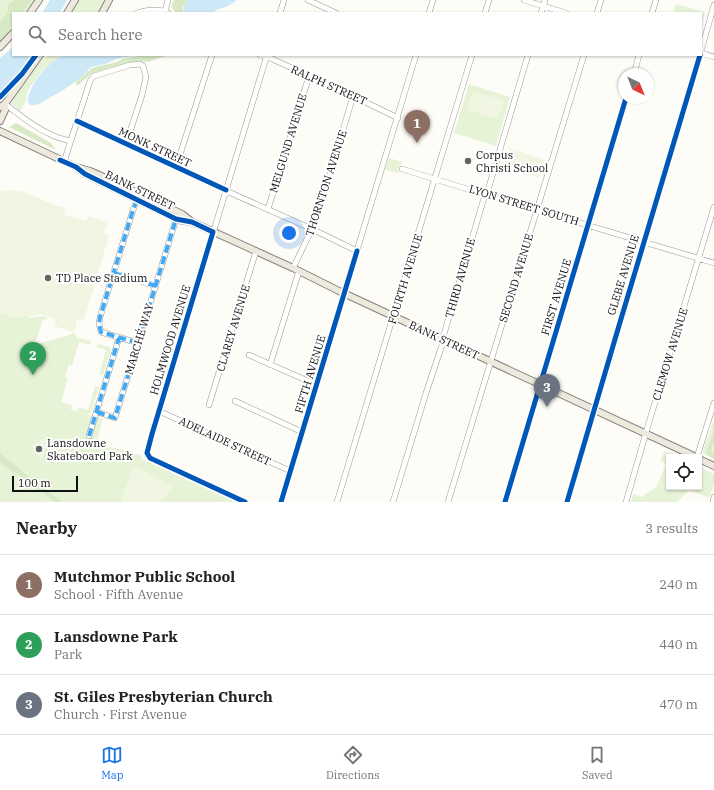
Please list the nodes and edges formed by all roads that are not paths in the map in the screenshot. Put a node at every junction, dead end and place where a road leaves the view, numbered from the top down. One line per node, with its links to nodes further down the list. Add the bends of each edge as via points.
1 (39, 0): 15 (main road)
2 (75, 0): 16 (main road)
3 (109, 0): 17 (main road)
4 (168, 0): 19 (street)
5 (284, 0): 20 (street)
6 (308, 0): 21 (street)
7 (433, 0): 22 (street)
8 (489, 0): 23 (street)
9 (524, 0): 14 (street)
10 (545, 0): 14 (street)
11 (601, 0): 26 (street)
12 (656, 0): 27 (street)
13 (714, 5): 30 (street, GLEBE AVENUE)
14 (543, 6): 24 (street); 25 (street)
15 (31, 12)
16 (68, 12)
17 (103, 12)
18 (141, 12): 19 (street)
19 (166, 12)
20 (280, 12)
21 (334, 12)
22 (429, 12)
23 (485, 12)
24 (541, 12)
25 (563, 12)
26 (597, 12)
27 (652, 12)
28 (12, 34): 29 (main road)
29 (0, 47)
30 (702, 49)
31 (702, 53): 42 (street)
32 (39, 56): 45 (main road)
33 (44, 56): 45 (main road)
34 (212, 56): 56 (street)
35 (266, 56): 44 (street, RALPH STREET); 59 (street, HOLMWOOD AVENUE)
36 (416, 56): 49 (street, FIFTH AVENUE)
37 (472, 56): 58 (street, FOURTH AVENUE)
38 (528, 56): 60 (street, THIRD AVENUE)
39 (584, 56): 64 (street, SECOND AVENUE)
40 (639, 56): 43 (street)
41 (700, 56): 70 (street, GLEBE AVENUE)
42 (714, 57)
43 (636, 68)
44 (309, 76): 46 (street, RALPH STREET); 63 (street, MELGUND AVENUE)
45 (25, 78): 48 (main road)
46 (353, 96): 49 (street, RALPH STREET); 68 (street, THORNTON AVENUE)
47 (624, 104): 67 (street, FIRST AVENUE)
48 (3, 105): 50 (main road, via 5,110); 53 (street, via 51,135)
49 (398, 118): 72 (street, FIFTH AVENUE)
50 (0, 121)
51 (77, 121): 53 (street); 54 (street, MONK STREET); 54 (street, via 94,76 140,64 146,78)
52 (0, 132): 55 (main road, BANK STREET)
53 (70, 141): 55 (street)
54 (126, 144): 56 (street, MONK STREET)
55 (64, 162): 61 (main road, BANK STREET, via 84,174)
56 (176, 167): 59 (street, MONK STREET)
57 (402, 169): 58 (street, LYON STREET SOUTH)
58 (435, 179): 60 (street, LYON STREET SOUTH); 79 (street, FOURTH AVENUE)
59 (226, 190): 63 (street, MONK STREET); 69 (street, HOLMWOOD AVENUE)
60 (486, 194): 64 (street, LYON STREET SOUTH); 81 (street, THIRD AVENUE)
61 (138, 197): 65 (main road, BANK STREET); 66 (main road, BANK STREET, via 182,214); 76 (street)
62 (714, 207): 73 (street, CLEMOW AVENUE)
63 (268, 209): 68 (street, MONK STREET)
64 (537, 210): 67 (street, LYON STREET SOUTH); 84 (street, SECOND AVENUE)
65 (176, 219): 66 (main road, BANK STREET); 77 (street, MARCHÉ WAY)
66 (192, 222): 69 (main road, BANK STREET)
67 (588, 225): 70 (street, LYON STREET SOUTH); 86 (street, FIRST AVENUE)
68 (312, 229): 72 (street, MONK STREET); 75 (street, THORNTON AVENUE)
69 (213, 232): 71 (main road, BANK STREET); 92 (street, HOLMWOOD AVENUE)
70 (644, 242): 73 (street, LYON STREET SOUTH); 91 (street, GLEBE AVENUE)
71 (256, 251): 75 (main road, BANK STREET); 90 (street, CLAREY AVENUE)
72 (357, 251): 78 (street, FIFTH AVENUE)
73 (699, 258): 74 (street, LYON STREET SOUTH); 95 (street, CLEMOW AVENUE)
74 (714, 263)
75 (296, 269): 78 (main road, BANK STREET); 85 (street, THORNTON AVENUE)
76 (114, 273): 77 (street); 80 (street, via 99,324 101,332)
77 (156, 286): 82 (street, MARCHÉ WAY)
78 (344, 293): 79 (main road, BANK STREET); 87 (street, FIFTH AVENUE)
79 (394, 316): 81 (main road, BANK STREET); 105 (street, FOURTH AVENUE)
80 (119, 338): 82 (street); 93 (street)
81 (443, 339): 84 (main road, BANK STREET); 106 (street, THIRD AVENUE)
82 (138, 343): 93 (street, MARCHÉ WAY, via 115,418)
83 (249, 355): 85 (street)
84 (490, 362): 86 (main road, BANK STREET); 107 (street, SECOND AVENUE)
85 (270, 365): 87 (street)
86 (541, 384): 91 (main road, BANK STREET); 108 (street, FIRST AVENUE)
87 (316, 385): 94 (street, FIFTH AVENUE)
88 (235, 401): 94 (street)
89 (714, 403): 98 (street)
90 (209, 405)
91 (594, 410): 95 (main road, BANK STREET); 109 (street, GLEBE AVENUE)
92 (159, 411): 101 (street, ADELAIDE STREET); 103 (street, HOLMWOOD AVENUE, via 147,455)
93 (97, 412): 96 (street)
94 (302, 432): 101 (street, FIFTH AVENUE)
95 (646, 434): 97 (main road, BANK STREET); 110 (street, CLEMOW AVENUE)
96 (89, 436)
97 (688, 454)
98 (698, 454)
99 (702, 460): 100 (main road, BANK STREET)
100 (714, 466)
101 (290, 471): 104 (street, FIFTH AVENUE)
102 (714, 497): 111 (street)
103 (245, 502)
104 (281, 502)
105 (338, 502)
106 (393, 502)
107 (448, 502)
108 (505, 502)
109 (567, 502)
110 (626, 502)
111 (713, 502)

